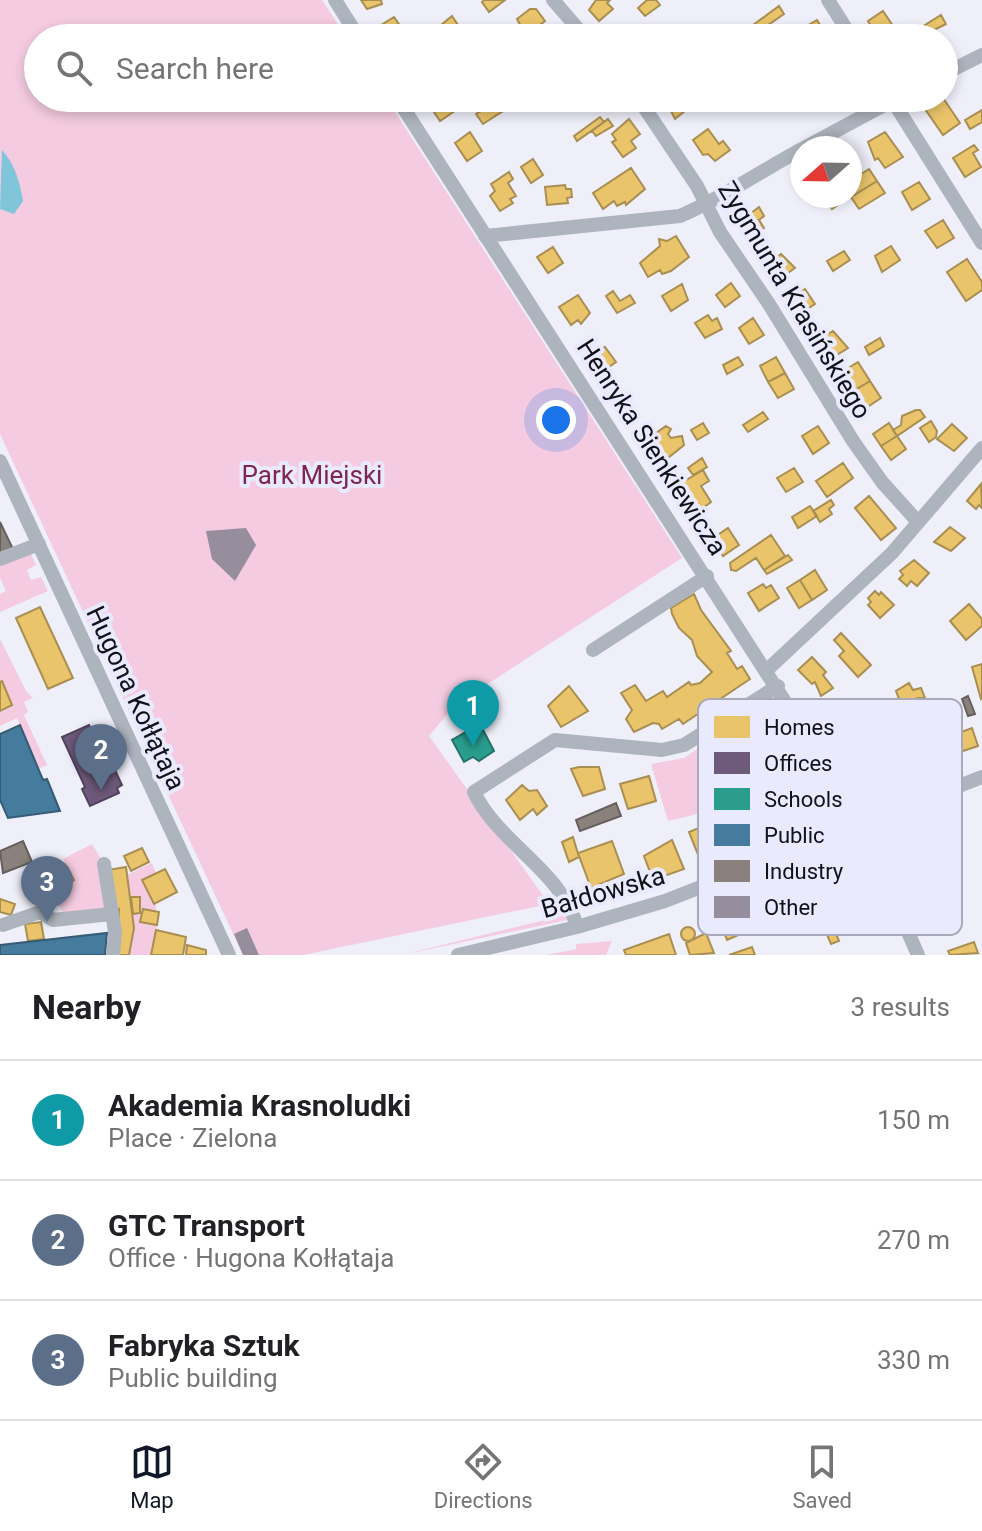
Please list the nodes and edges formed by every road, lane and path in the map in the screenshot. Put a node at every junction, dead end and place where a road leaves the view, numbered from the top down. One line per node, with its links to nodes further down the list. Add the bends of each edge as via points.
1 (335, 0): 4 (street)
2 (553, 0): 5 (street)
3 (828, 0): 6 (street)
4 (350, 24)
5 (574, 24)
6 (843, 24)
7 (982, 55): 8 (street)
8 (958, 67)
9 (406, 112): 16 (street, Henryka Sienkiewicza)
10 (647, 112): 15 (street, Zygmunta Krasińskiego)
11 (869, 112): 13 (street)
12 (901, 112): 17 (street)
13 (825, 136)
14 (790, 155): 15 (street)
15 (705, 205): 16 (street, via 680,216); 20 (street, Zygmunta Krasińskiego, via 853,441)
16 (485, 236): 23 (street, Henryka Sienkiewicza)
17 (982, 243)
18 (982, 448): 20 (street)
19 (1, 467): 21 (street, Hugona Kołłątaja)
20 (918, 522): 25 (street, via 879,566)
21 (39, 544): 22 (street); 39 (street, Hugona Kołłątaja)
22 (0, 559)
23 (707, 576): 24 (street); 25 (street, Henryka Sienkiewicza)
24 (593, 650)
25 (767, 670): 26 (street, Henryka Sienkiewicza)
26 (778, 686): 27 (street); 28 (street, Henryka Sienkiewicza)
27 (757, 699)
28 (786, 699)
29 (698, 736): 36 (street, via 662,750 555,740 474,792 573,910)
30 (982, 777): 31 (street, Bałdowska)
31 (962, 785)
32 (104, 864): 34 (street)
33 (698, 888): 36 (street, Bałdowska)
34 (112, 914): 35 (street, via 53,920 40,912); 38 (street)
35 (3, 925)
36 (577, 927): 40 (street, Bałdowska)
37 (910, 935): 41 (street, Henryka Sienkiewicza)
38 (113, 955)
39 (229, 955)
40 (458, 955)
41 (918, 955)

